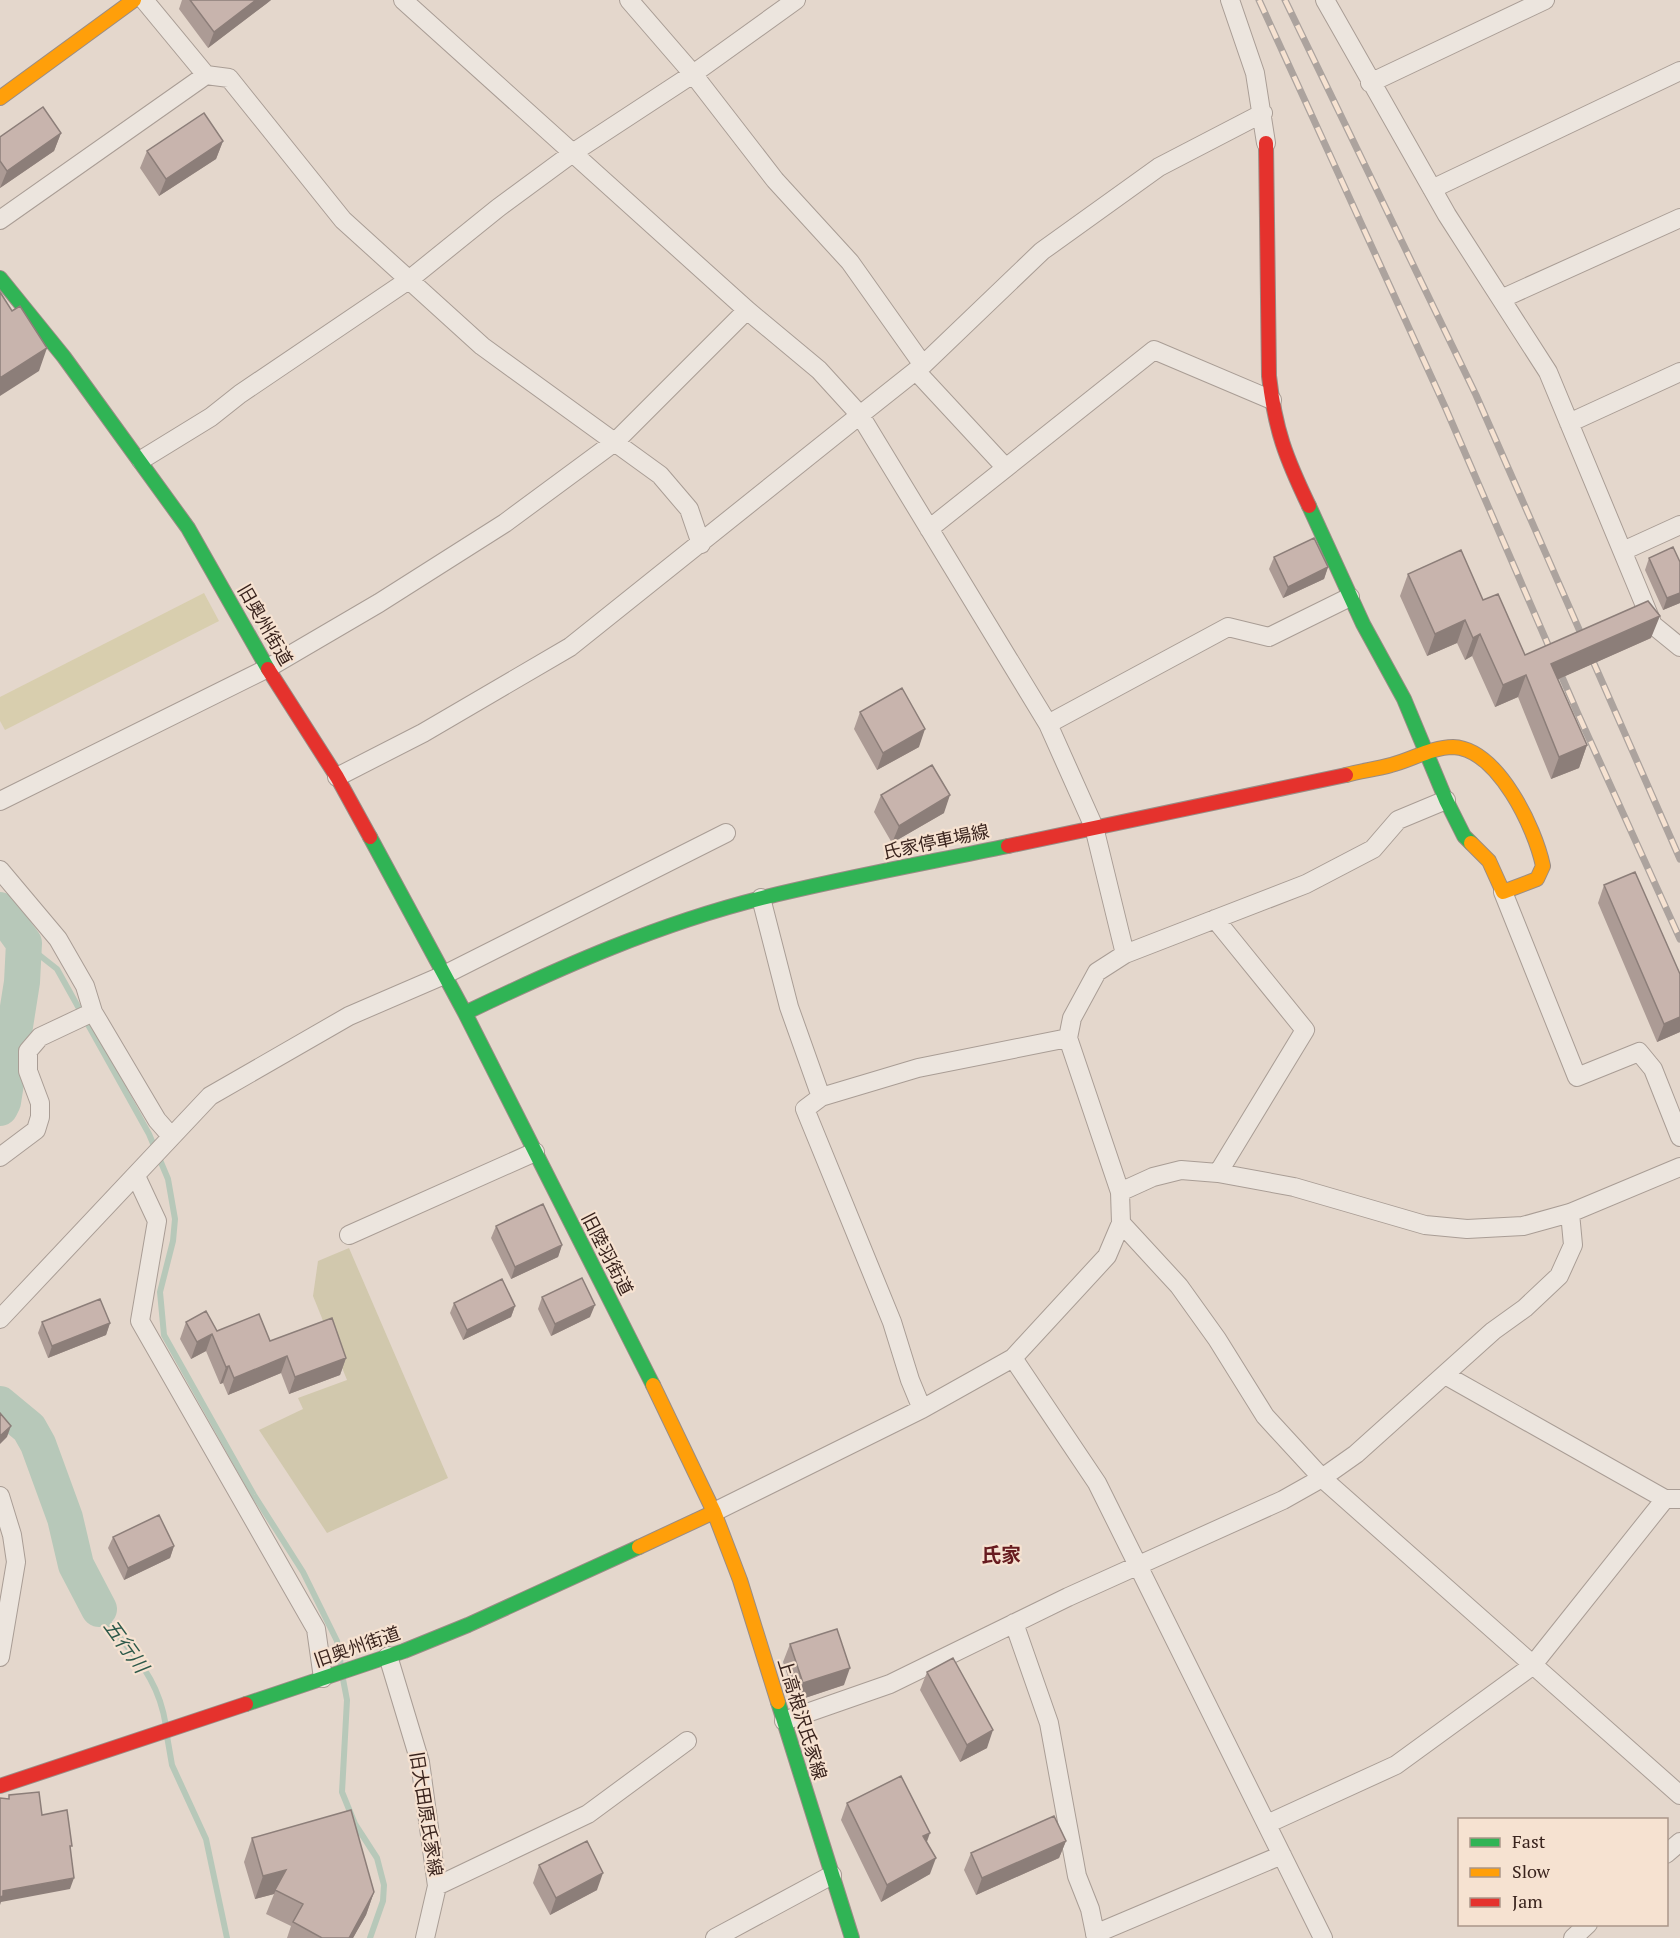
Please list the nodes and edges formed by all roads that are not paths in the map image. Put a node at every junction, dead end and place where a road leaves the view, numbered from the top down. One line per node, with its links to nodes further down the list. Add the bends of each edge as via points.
1 (134, 0): 13 (main road)
2 (144, 0): 11 (street)
3 (403, 0): 16 (street)
4 (629, 0): 10 (street)
5 (796, 0): 10 (street)
6 (1230, 0): 14 (street, via 1255,74)
7 (1325, 0): 12 (street)
8 (1545, 0): 12 (street)
9 (1680, 71): 17 (street)
10 (693, 74): 16 (street); 24 (street, via 775,180 850,262)
11 (206, 75): 19 (street); 21 (street, via 229,78 343,220)
12 (1370, 83): 17 (street)
13 (0, 98)
14 (1263, 113): 15 (street); 24 (street, via 1159,167 1042,251)
15 (1266, 143): 26 (main road)
16 (574, 152): 21 (street); 23 (street)
17 (1432, 189): 22 (street)
18 (1680, 218): 22 (street)
19 (0, 220)
20 (0, 278): 30 (main road, 旧奥州街道)
21 (410, 279): 29 (street, via 482,346); 30 (street, via 212,417)
22 (1501, 299): 28 (street, via 1548,372)
23 (747, 310): 27 (street, via 819,370); 29 (street)
24 (920, 368): 27 (street); 31 (street)
25 (1680, 372): 28 (street)
26 (1272, 400): 31 (street, via 1154,350); 36 (main road, via 1283,452)
27 (860, 415): 33 (street); 34 (street)
28 (1569, 423): 35 (street)
29 (616, 441): 34 (street, via 660,475 689,509); 38 (street, via 505,523)
30 (141, 459): 38 (main road, 旧奥州街道, via 188,528)
31 (1006, 468): 33 (street)
32 (1680, 525): 35 (street)
33 (929, 529): 39 (street)
34 (701, 544): 41 (street, via 570,647 423,734)
35 (1623, 551): 37 (street, via 1653,625)
36 (1350, 597): 39 (street, via 1269,637 1228,627); 40 (main road)
37 (1680, 647)
38 (268, 668): 41 (main road, 旧奥州街道); 43 (street)
39 (1048, 724): 44 (street)
40 (1429, 755): 42 (main road); 44 (main road, 氏家停車場線); 47 (main road, 氏家停車場線, via 1452,747 1470,750 1501,777 1514,795 1544,866 1538,879)
41 (337, 777): 51 (main road, 旧奥州街道)
42 (1446, 800): 47 (main road, via 1464,836 1489,861); 49 (street, via 1398,820 1373,849 1306,884)
43 (0, 801)
44 (1094, 827): 48 (main road, 氏家停車場線); 50 (street)
45 (726, 833): 51 (street)
46 (0, 870): 53 (street, via 58,939 85,986)
47 (1503, 892): 56 (street, via 1577,1077 1639,1052 1653,1069)
48 (761, 898): 52 (main road, 氏家停車場線, via 621,942); 55 (street, via 789,1007)
49 (1215, 919): 50 (street); 61 (street, via 1305,1030)
50 (1125, 954): 54 (street, via 1097,972 1072,1018)
51 (444, 975): 52 (main road, 旧奥州街道); 57 (street, via 349,1016 210,1095)
52 (465, 1013): 58 (main road, 旧陸羽街道)
53 (84, 1016): 57 (street, via 157,1120); 59 (street, via 40,1037 28,1051 28,1071 40,1103 40,1117 36,1130)
54 (1068, 1038): 55 (street, via 918,1068); 63 (street)
55 (820, 1096): 70 (street, via 805,1110 892,1322)
56 (1680, 1137)
57 (162, 1147): 62 (street)
58 (535, 1152): 66 (street); 74 (main road, 旧陸羽街道)
59 (0, 1156)
60 (1680, 1167): 64 (street)
61 (1218, 1173): 63 (street, via 1181,1170); 64 (street, via 1294,1186 1425,1225 1467,1229 1523,1226)
62 (136, 1176): 67 (street); 80 (street, via 157,1221 140,1321 316,1629)
63 (1120, 1192): 65 (street)
64 (1570, 1213): 69 (street, via 1573,1245 1559,1276)
65 (1121, 1223): 68 (street, via 1107,1256); 71 (street, via 1179,1286 1265,1416)
66 (349, 1235)
67 (0, 1319)
68 (1013, 1358): 70 (street); 75 (street, via 1097,1483)
69 (1445, 1375): 71 (street, via 1356,1454); 73 (street)
70 (922, 1409): 74 (street)
71 (1322, 1478): 75 (street); 79 (street)
72 (0, 1496): 78 (street, via 16,1562)
73 (1673, 1499): 79 (street)
74 (714, 1512): 77 (main road, 旧奥州街道, via 468,1625); 81 (main road, 上高根沢氏家線, via 740,1580)
75 (1139, 1565): 76 (street); 85 (street)
76 (1014, 1623): 81 (street, via 880,1689); 92 (street, via 1049,1723 1077,1876)
77 (388, 1656): 80 (main road, 旧奥州街道); 90 (street, 旧大田原氏家線, via 420,1762)
78 (0, 1657)
79 (1532, 1666): 84 (street); 85 (street, via 1396,1765)
80 (323, 1678): 83 (main road, 旧奥州街道)
81 (784, 1721): 89 (main road, 上高根沢氏家線)
82 (687, 1741): 90 (street, via 588,1814)
83 (0, 1786)
84 (1680, 1795)
85 (1267, 1824): 88 (street)
86 (1680, 1842): 87 (street)
87 (1668, 1852)
88 (1282, 1854): 92 (street); 96 (street)
89 (832, 1875): 94 (street); 95 (main road, 上高根沢氏家線)
90 (437, 1886): 93 (street, 旧大田原氏家線)
91 (1586, 1926): 97 (street)
92 (1096, 1936)
93 (426, 1938)
94 (715, 1938)
95 (852, 1938)
96 (1323, 1938)
97 (1573, 1938)

